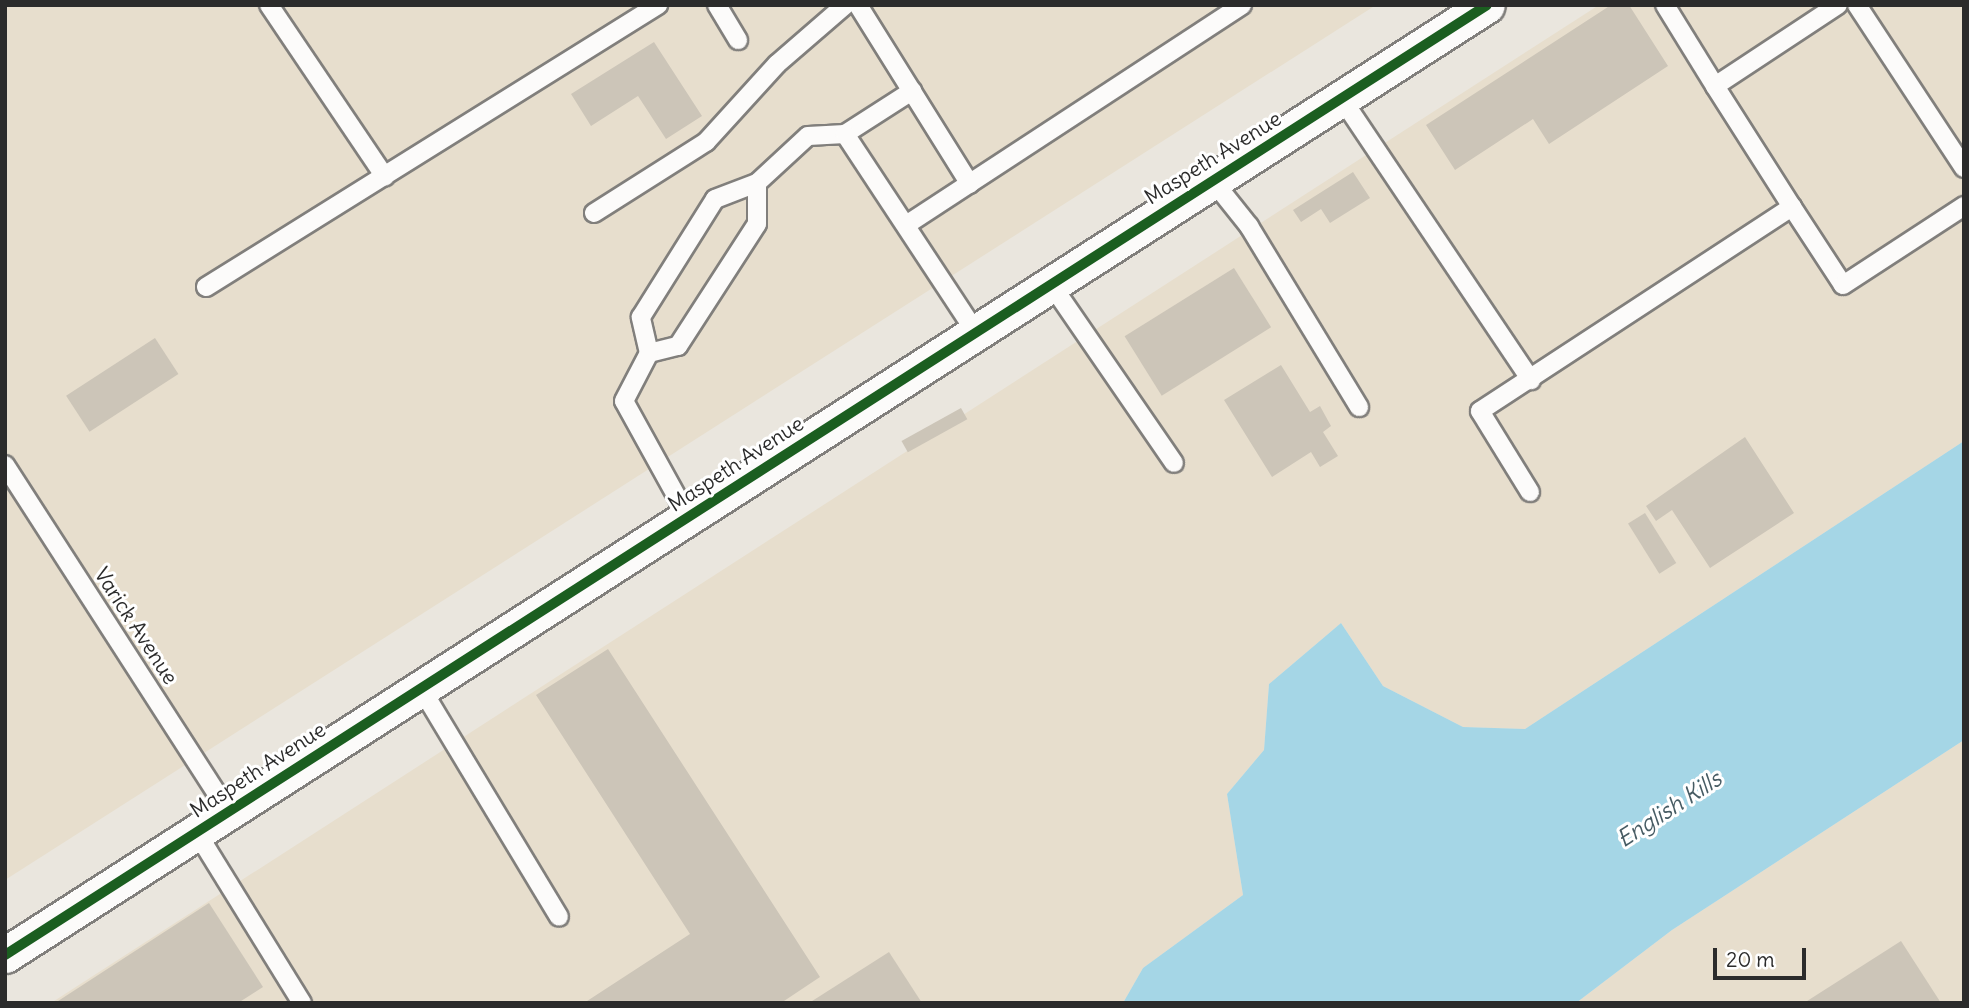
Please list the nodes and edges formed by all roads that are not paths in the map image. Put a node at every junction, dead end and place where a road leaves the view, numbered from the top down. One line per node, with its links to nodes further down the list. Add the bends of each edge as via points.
1 (269, 5): 17 (lane)
2 (658, 5): 17 (lane)
3 (716, 5): 11 (lane)
4 (845, 5): 23 (lane, via 777,65 706,142)
5 (858, 5): 13 (lane)
6 (1242, 5): 20 (lane)
7 (1488, 5): 14 (street, Maspeth Avenue)
8 (1665, 5): 12 (lane)
9 (1838, 5): 12 (lane)
10 (1857, 5): 16 (lane)
11 (738, 40)
12 (1715, 86): 22 (lane)
13 (912, 91): 15 (lane); 20 (lane)
14 (1342, 99): 18 (street, Maspeth Avenue); 29 (lane)
15 (845, 134): 19 (lane, via 808,136); 24 (lane)
16 (1964, 168)
17 (385, 177): 26 (lane)
18 (1213, 180): 25 (street, Maspeth Avenue); 30 (lane, via 1249,226)
19 (757, 183): 28 (lane, via 757,223 678,346); 28 (lane, via 715,199 641,317)
20 (970, 184): 24 (lane)
21 (1964, 206): 22 (lane, via 1843,285)
22 (1792, 207): 29 (lane)
23 (594, 213)
24 (909, 223): 27 (lane)
25 (1051, 284): 27 (street, Maspeth Avenue); 31 (lane)
26 (206, 287)
27 (976, 333): 34 (street, Maspeth Avenue)
28 (649, 353): 34 (lane, via 624,401)
29 (1531, 380): 33 (lane, via 1480,411)
30 (1359, 407)
31 (1174, 463)
32 (5, 465): 36 (lane, Varick Avenue)
33 (1530, 492)
34 (688, 517): 35 (street, Maspeth Avenue)
35 (421, 688): 36 (street, Maspeth Avenue); 38 (lane)
36 (229, 811): 37 (street, Maspeth Avenue)
37 (197, 832): 39 (street, Maspeth Avenue); 40 (lane)
38 (559, 916)
39 (5, 956)
40 (302, 1003)

